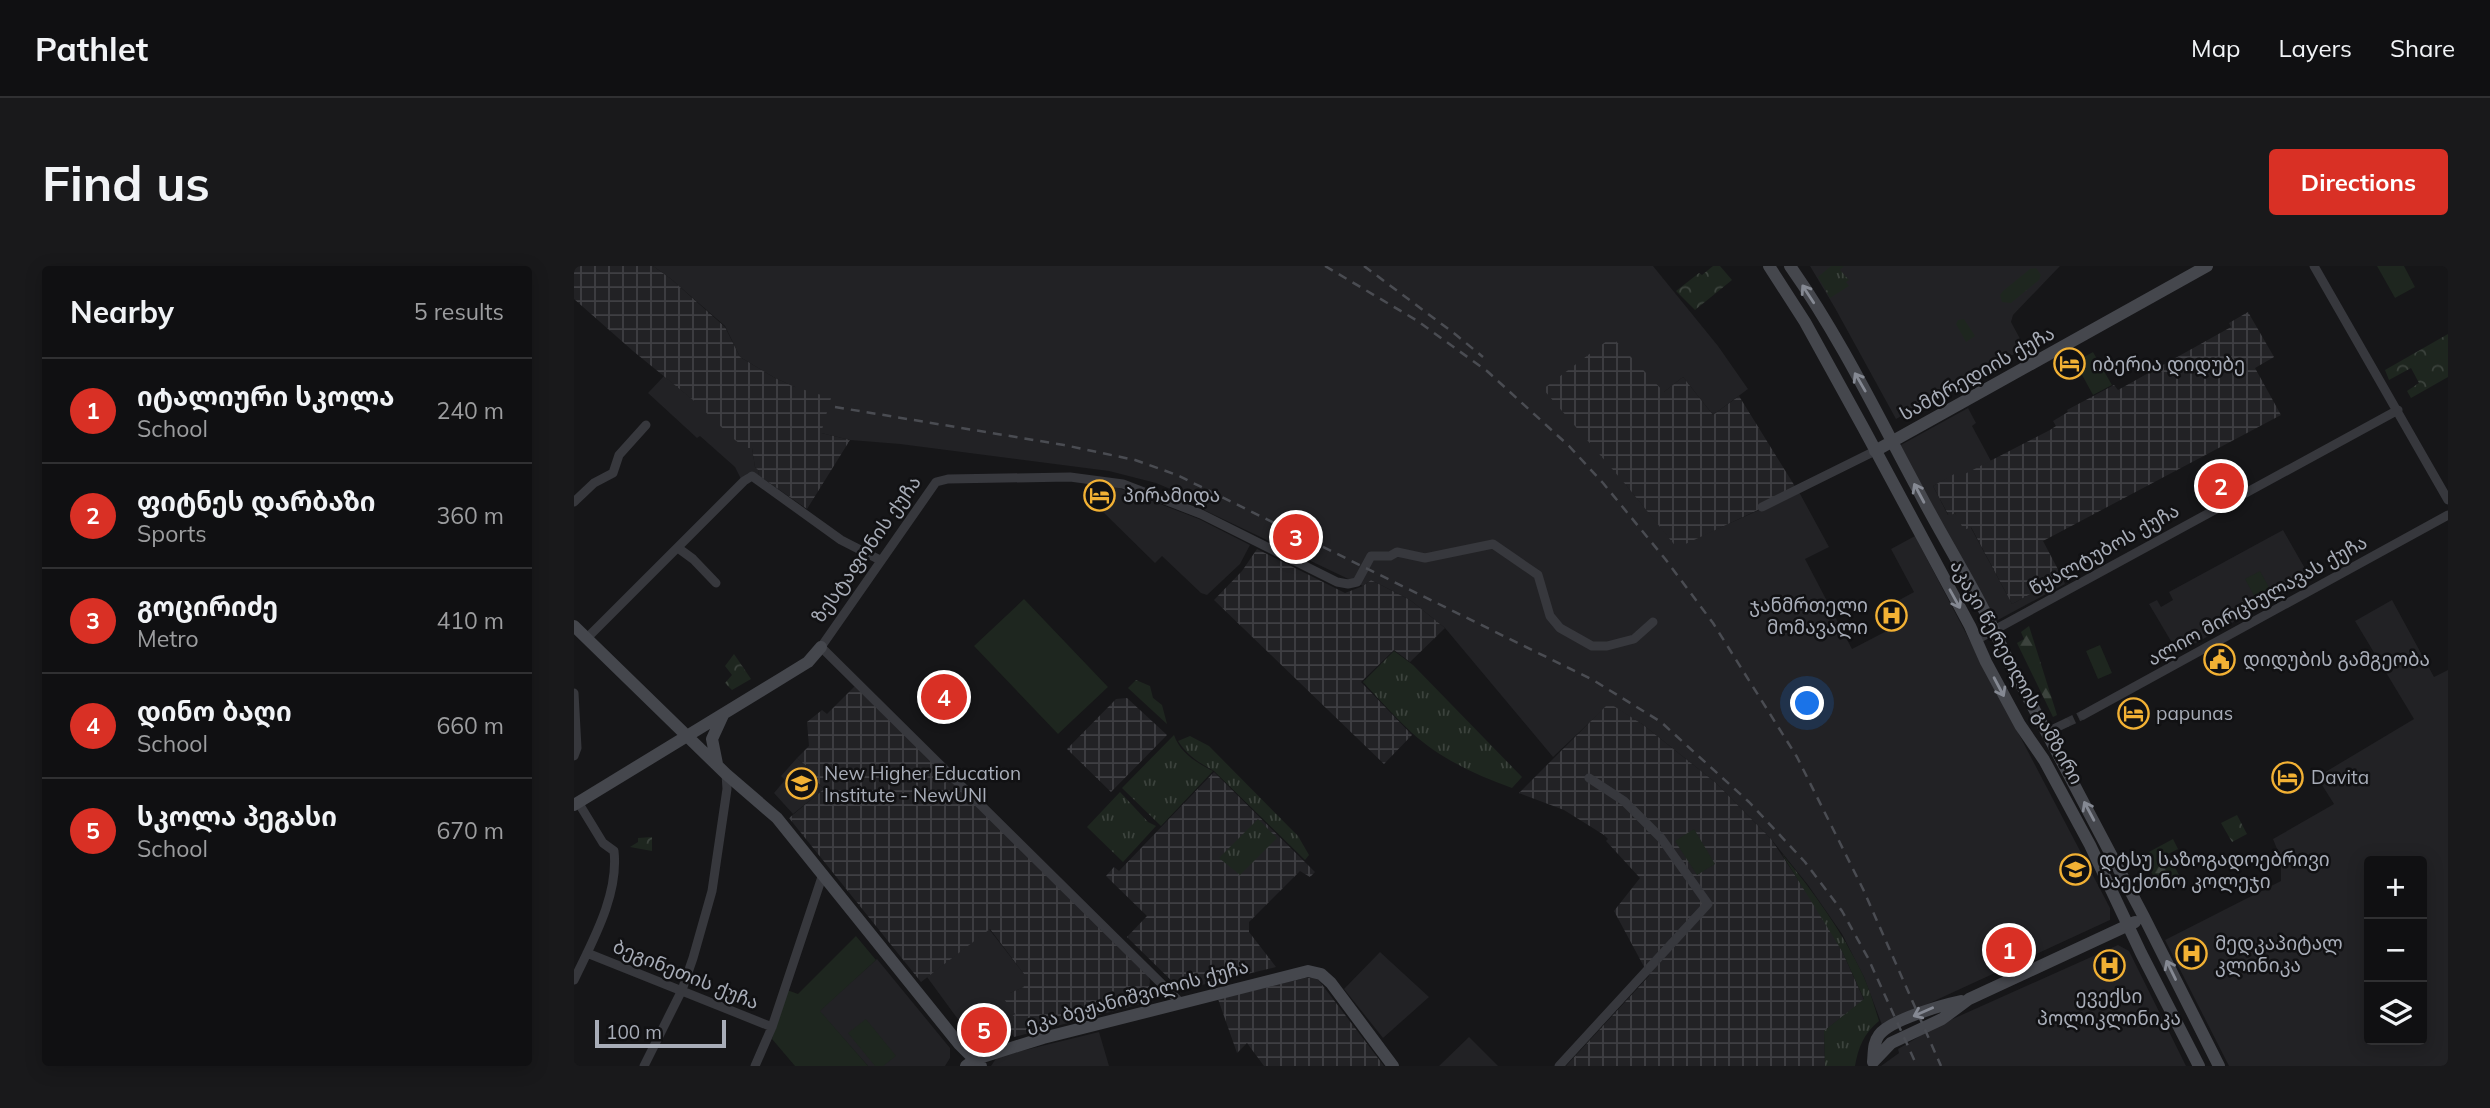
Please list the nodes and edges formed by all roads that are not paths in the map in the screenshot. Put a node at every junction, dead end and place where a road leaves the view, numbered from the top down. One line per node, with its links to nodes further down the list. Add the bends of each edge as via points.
1 (1769, 266): 8 (main road, აკაკი წერეთლის გამზირი)
2 (1790, 266): 7 (main road, აკაკი წერეთლის გამზირი, one-way to 2)
3 (2207, 266): 7 (main road, სამტრედიის ქუჩა)
4 (2315, 266): 5 (street)
5 (2398, 411): 9 (street); 18 (street, წყალტუბოს ქუჩა)
6 (646, 425): 10 (street, via 612,472)
7 (1894, 441): 8 (main road, სამტრედიის ქუჩა); 18 (main road, აკაკი წერეთლის გამზირი, one-way to 7)
8 (1875, 451): 11 (street, სამტრედიის ქუჩა); 20 (main road, აკაკი წერეთლის გამზირი, one-way to 20)
9 (2448, 500)
10 (574, 502)
11 (1762, 507)
12 (2448, 515): 24 (street, ალიო მირცხულავას ქუჩა)
13 (678, 548): 14 (street, via 752,476 841,540); 15 (street); 19 (street)
14 (880, 560): 16 (street, ზესტაფონის ქუჩა, via 936,482 1070,477 1123,484 1201,514 1348,584 1357,582 1371,556 1397,552 1425,558 1493,544 1538,575 1550,616 1560,628 1592,646 1634,639); 21 (street, ზესტაფონის ქუჩა)
15 (716, 583)
16 (1654, 622)
17 (574, 627): 19 (main road)
18 (1994, 629): 20 (street, წყალტუბოს ქუჩა); 26 (main road, აკაკი წერეთლის გამზირი)
19 (587, 638): 27 (main road)
20 (1976, 640): 34 (main road, აკაკი წერეთლის გამზირი, one-way to 34, via 2077,820)
21 (821, 647): 23 (main road, ზესტაფონის ქუჩა, via 808,662); 38 (street)
22 (574, 693): 28 (street)
23 (724, 713): 27 (main road, ზესტაფონის ქუჩა); 29 (main road, via 712,739)
24 (2083, 715)
25 (2066, 723): 26 (street)
26 (2047, 732): 33 (main road, აკაკი წერეთლის გამზირი, one-way to 26)
27 (687, 736): 29 (main road); 31 (main road, ზესტაფონის ქუჩა)
28 (574, 756)
29 (721, 769): 32 (main road, via 776,818); 37 (street, via 727,789 712,891)
30 (1589, 778): 45 (street, via 1624,801 1661,838 1707,904)
31 (576, 803): 35 (street, via 614,851 615,863 608,899)
32 (822, 877): 39 (street); 40 (main road)
33 (2144, 917): 34 (main road); 47 (main road, აკაკი წერეთლის გამზირი, one-way to 33)
34 (2128, 926): 41 (main road, via 1969,999 1935,1007 1888,1028 1874,1044); 46 (main road, აკაკი წერეთლის გამზირი)
35 (587, 953): 36 (street); 37 (street, ბეგინეთის ქუჩა)
36 (574, 980)
37 (682, 990): 39 (street, ბეგინეთის ქუჩა); 42 (street)
38 (1181, 1003): 40 (main road, ეკა ბეჟანიშვილის ქუჩა, via 1043,1038); 44 (main road, ეკა ბეჟანიშვილის ქუჩა, via 1308,971 1321,974)
39 (772, 1027): 43 (street)
40 (974, 1064)
41 (1872, 1064)
42 (644, 1066)
43 (755, 1066)
44 (1394, 1066)
45 (1559, 1066)
46 (2199, 1066)
47 (2219, 1066)

